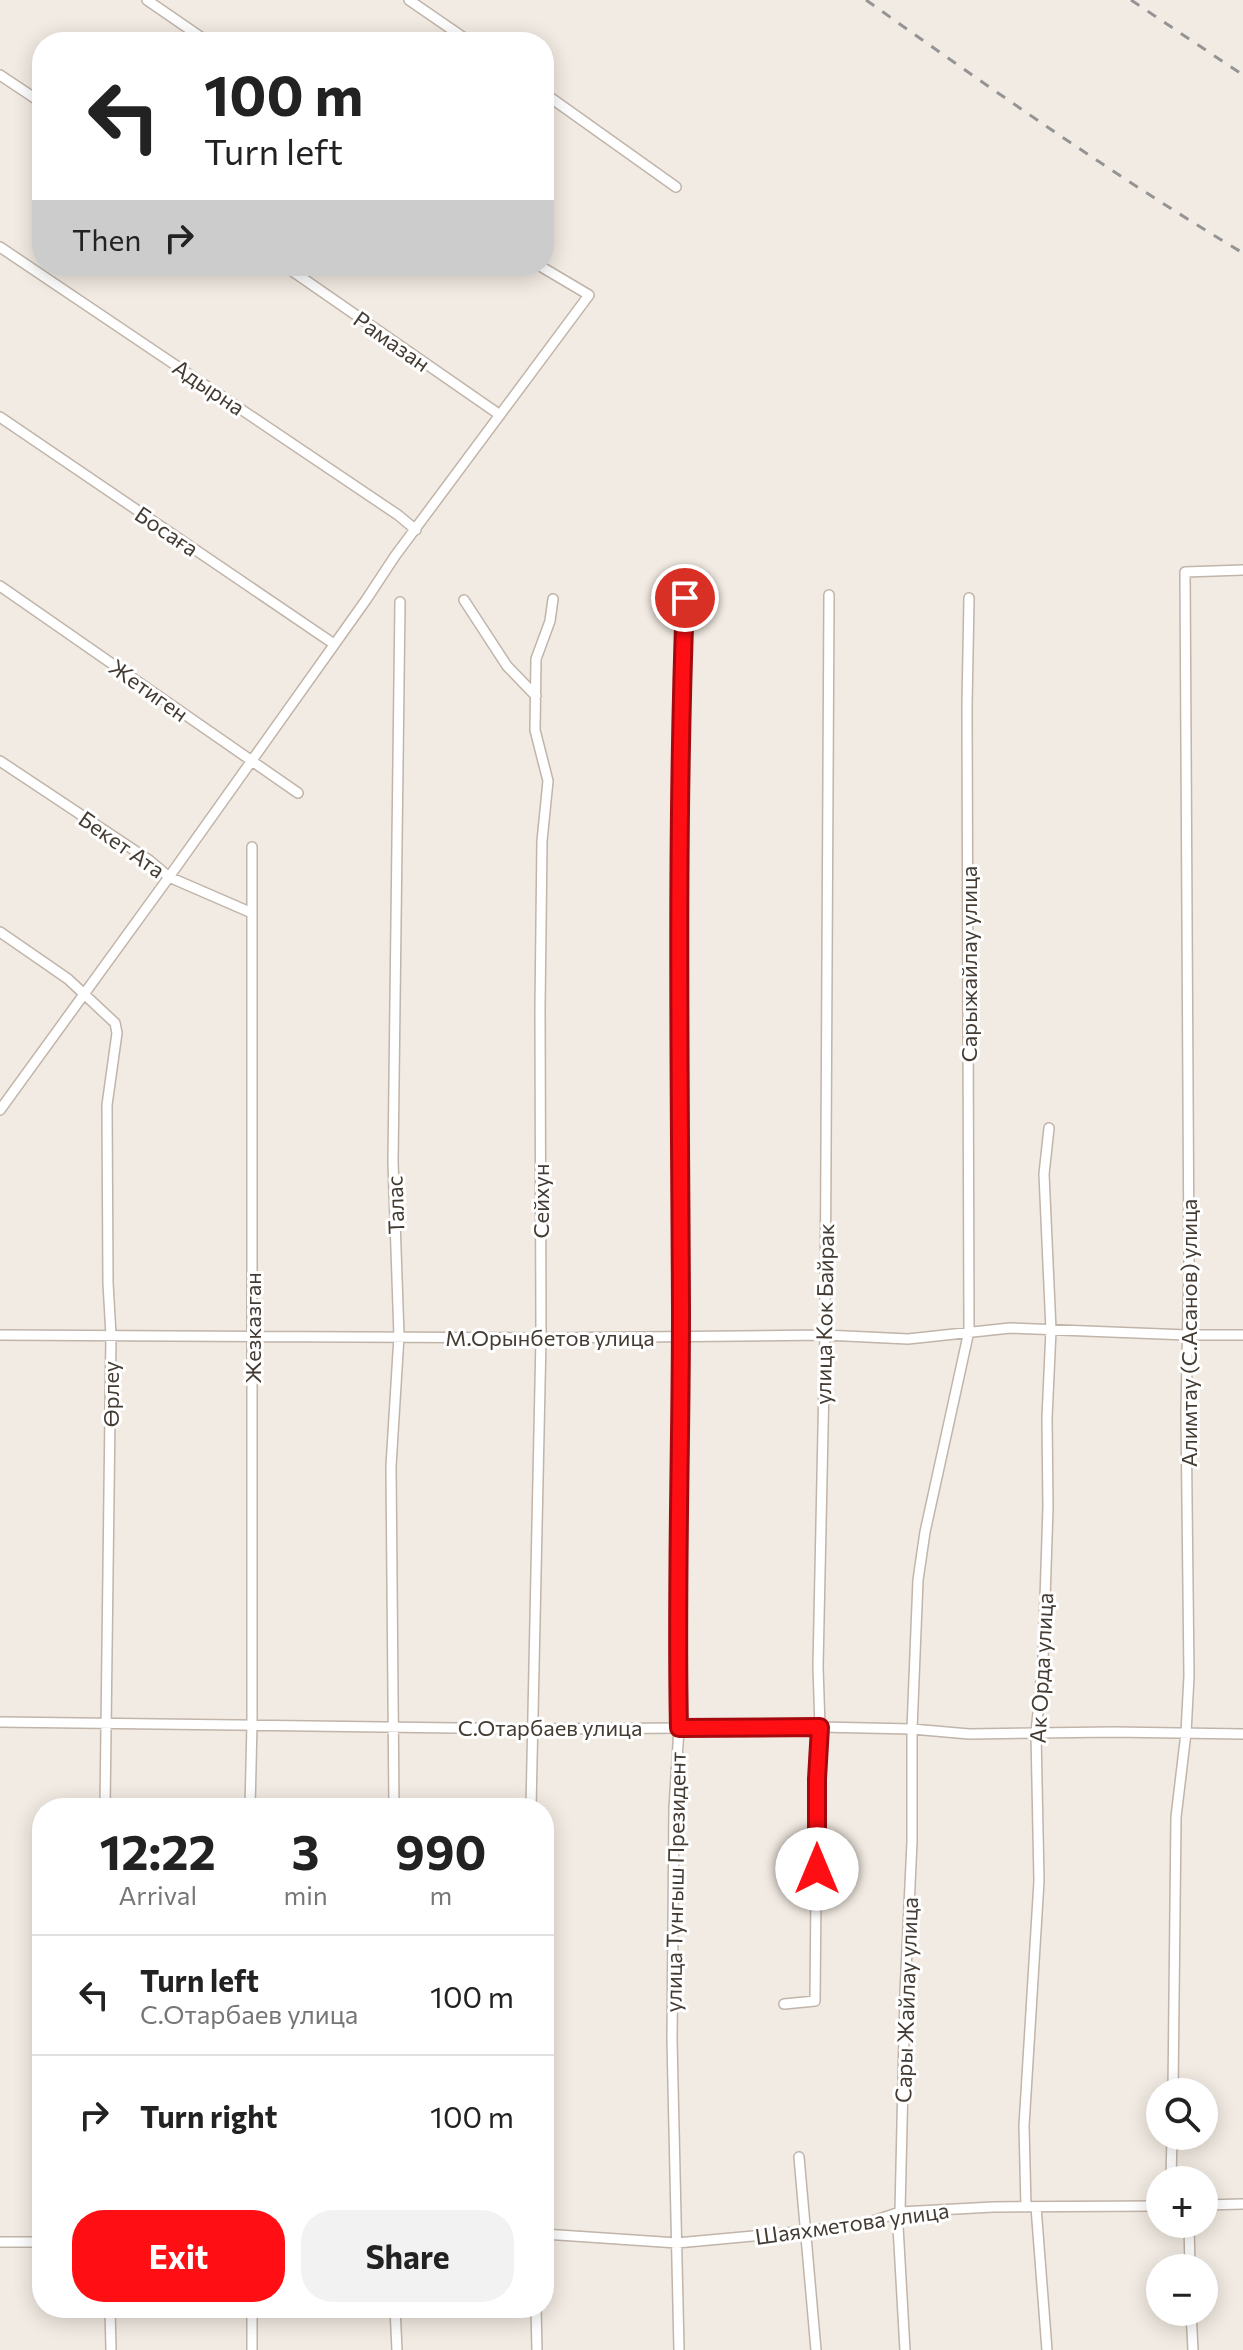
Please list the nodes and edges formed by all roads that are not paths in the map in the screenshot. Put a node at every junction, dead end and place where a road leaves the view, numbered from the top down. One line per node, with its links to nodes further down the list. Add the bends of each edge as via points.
1 (147, 0): 3 (street)
2 (409, 0): 4 (street)
3 (193, 32)
4 (455, 32)
5 (0, 75): 6 (street)
6 (32, 96)
7 (554, 100): 8 (street)
8 (676, 187)
9 (0, 247): 10 (street, Адырна)
10 (32, 269)
11 (554, 274): 14 (street, via 589,295)
12 (43, 276): 16 (street, Адырна)
13 (299, 276): 14 (street, Рамазан)
14 (500, 415): 16 (street)
15 (0, 417): 25 (street, Босаға)
16 (416, 530): 25 (street)
17 (1243, 570): 42 (street, Алимтау (С.Асанов) улица, via 1185,572)
18 (0, 586): 28 (street, Жетиген)
19 (829, 595): 41 (street, улица Кок Байрак)
20 (685, 598): 46 (street, улица Тунгыш Президент, via 680,717)
21 (969, 598): 38 (street, Сарыжайлау улица)
22 (553, 599): 26 (street, Сейхун, via 536,659)
23 (464, 600): 26 (street, via 507,666)
24 (400, 602): 45 (street, Талас, via 393,1162)
25 (334, 644): 28 (street)
26 (536, 696): 47 (street, Сейхун, via 535,730 548,781 542,841)
27 (0, 761): 31 (street, Бекет Ата)
28 (252, 761): 29 (street, Жетиген); 31 (street)
29 (298, 793)
30 (252, 847): 32 (street, Жезказган)
31 (169, 877): 32 (street, Бекет Ата); 34 (street)
32 (252, 913): 44 (street, Жезказган)
33 (0, 932): 34 (street, Өрлеу)
34 (84, 995): 35 (street); 40 (street, Өрлеу, via 115,1023 117,1033 107,1105)
35 (1, 1107)
36 (1049, 1128): 37 (street, Ак Орда улица, via 1044,1174)
37 (1051, 1330): 38 (street, М.Орынбетов улица); 42 (street, М.Орынбетов улица); 57 (street, Ак Орда улица, via 1044,1645)
38 (969, 1331): 41 (street, М.Орынбетов улица, via 908,1339); 48 (street, Сарыжайлау улица, via 925,1532)
39 (0, 1335): 40 (street, М.Орынбетов улица)
40 (111, 1335): 44 (street, М.Орынбетов улица); 50 (street, Өрлеу)
41 (825, 1335): 46 (street, М.Орынбетов улица); 53 (street, улица Кок Байрак)
42 (1187, 1335): 43 (street, М.Орынбетов улица); 58 (street, Алимтау (С.Асанов) улица)
43 (1243, 1335)
44 (252, 1336): 45 (street, М.Орынбетов улица); 51 (street, Жезказган)
45 (399, 1336): 47 (street, М.Орынбетов улица); 52 (street, Талас, via 391,1466)
46 (681, 1337): 47 (street, М.Орынбетов улица); 54 (street, улица Тунгыш Президент)
47 (541, 1338): 55 (street, Сейхун)
48 (915, 1649): 56 (street, Сары Жайлау улица)
49 (0, 1722): 50 (street, С.Отарбаев улица)
50 (106, 1723): 51 (street, С.Отарбаев улица); 60 (street, Өрлеу)
51 (252, 1724): 52 (street, С.Отарбаев улица); 61 (street, Жезказган)
52 (394, 1726): 55 (street, С.Отарбаев улица); 62 (street, Талас)
53 (820, 1727): 54 (street, С.Отарбаев улица); 56 (street, С.Отарбаев улица); 64 (street, улица Кок Байрак, via 815,2001)
54 (679, 1728): 55 (street, С.Отарбаев улица); 76 (street, улица Тунгыш Президент, via 672,2040)
55 (532, 1729): 63 (street, Сейхун)
56 (912, 1729): 57 (street, С.Отарбаев улица); 71 (street, Сары Жайлау улица)
57 (1036, 1733): 58 (street, С.Отарбаев улица); 70 (street, Ак Орда улица, via 1039,1881 1024,2126)
58 (1186, 1733): 59 (street, С.Отарбаев улица); 65 (street, Алимтау (С.Асанов) улица, via 1176,1817)
59 (1243, 1734)
60 (105, 1798)
61 (250, 1798)
62 (394, 1798)
63 (531, 1798)
64 (784, 2004)
65 (1173, 2078)
66 (799, 2157): 72 (street)
67 (1243, 2204): 68 (street)
68 (1218, 2205)
69 (1146, 2206): 70 (street, Шаяхметова улица)
70 (1031, 2207): 71 (street, Шаяхметова улица); 89 (street, Ак Орда улица)
71 (900, 2212): 72 (street, Шаяхметова улица, via 867,2223); 88 (street, Сары Жайлау улица)
72 (807, 2231): 76 (street, Шаяхметова улица); 87 (street)
73 (554, 2235): 76 (street, Шаяхметова улица)
74 (0, 2242): 75 (street)
75 (32, 2242)
76 (677, 2243): 86 (street, улица Тунгыш Президент)
77 (110, 2318): 82 (street)
78 (252, 2318): 83 (street)
79 (395, 2318): 84 (street)
80 (536, 2318): 85 (street)
81 (1192, 2326): 90 (street)
82 (111, 2350)
83 (252, 2350)
84 (397, 2350)
85 (537, 2350)
86 (679, 2350)
87 (816, 2350)
88 (905, 2350)
89 (1047, 2350)
90 (1193, 2350)

